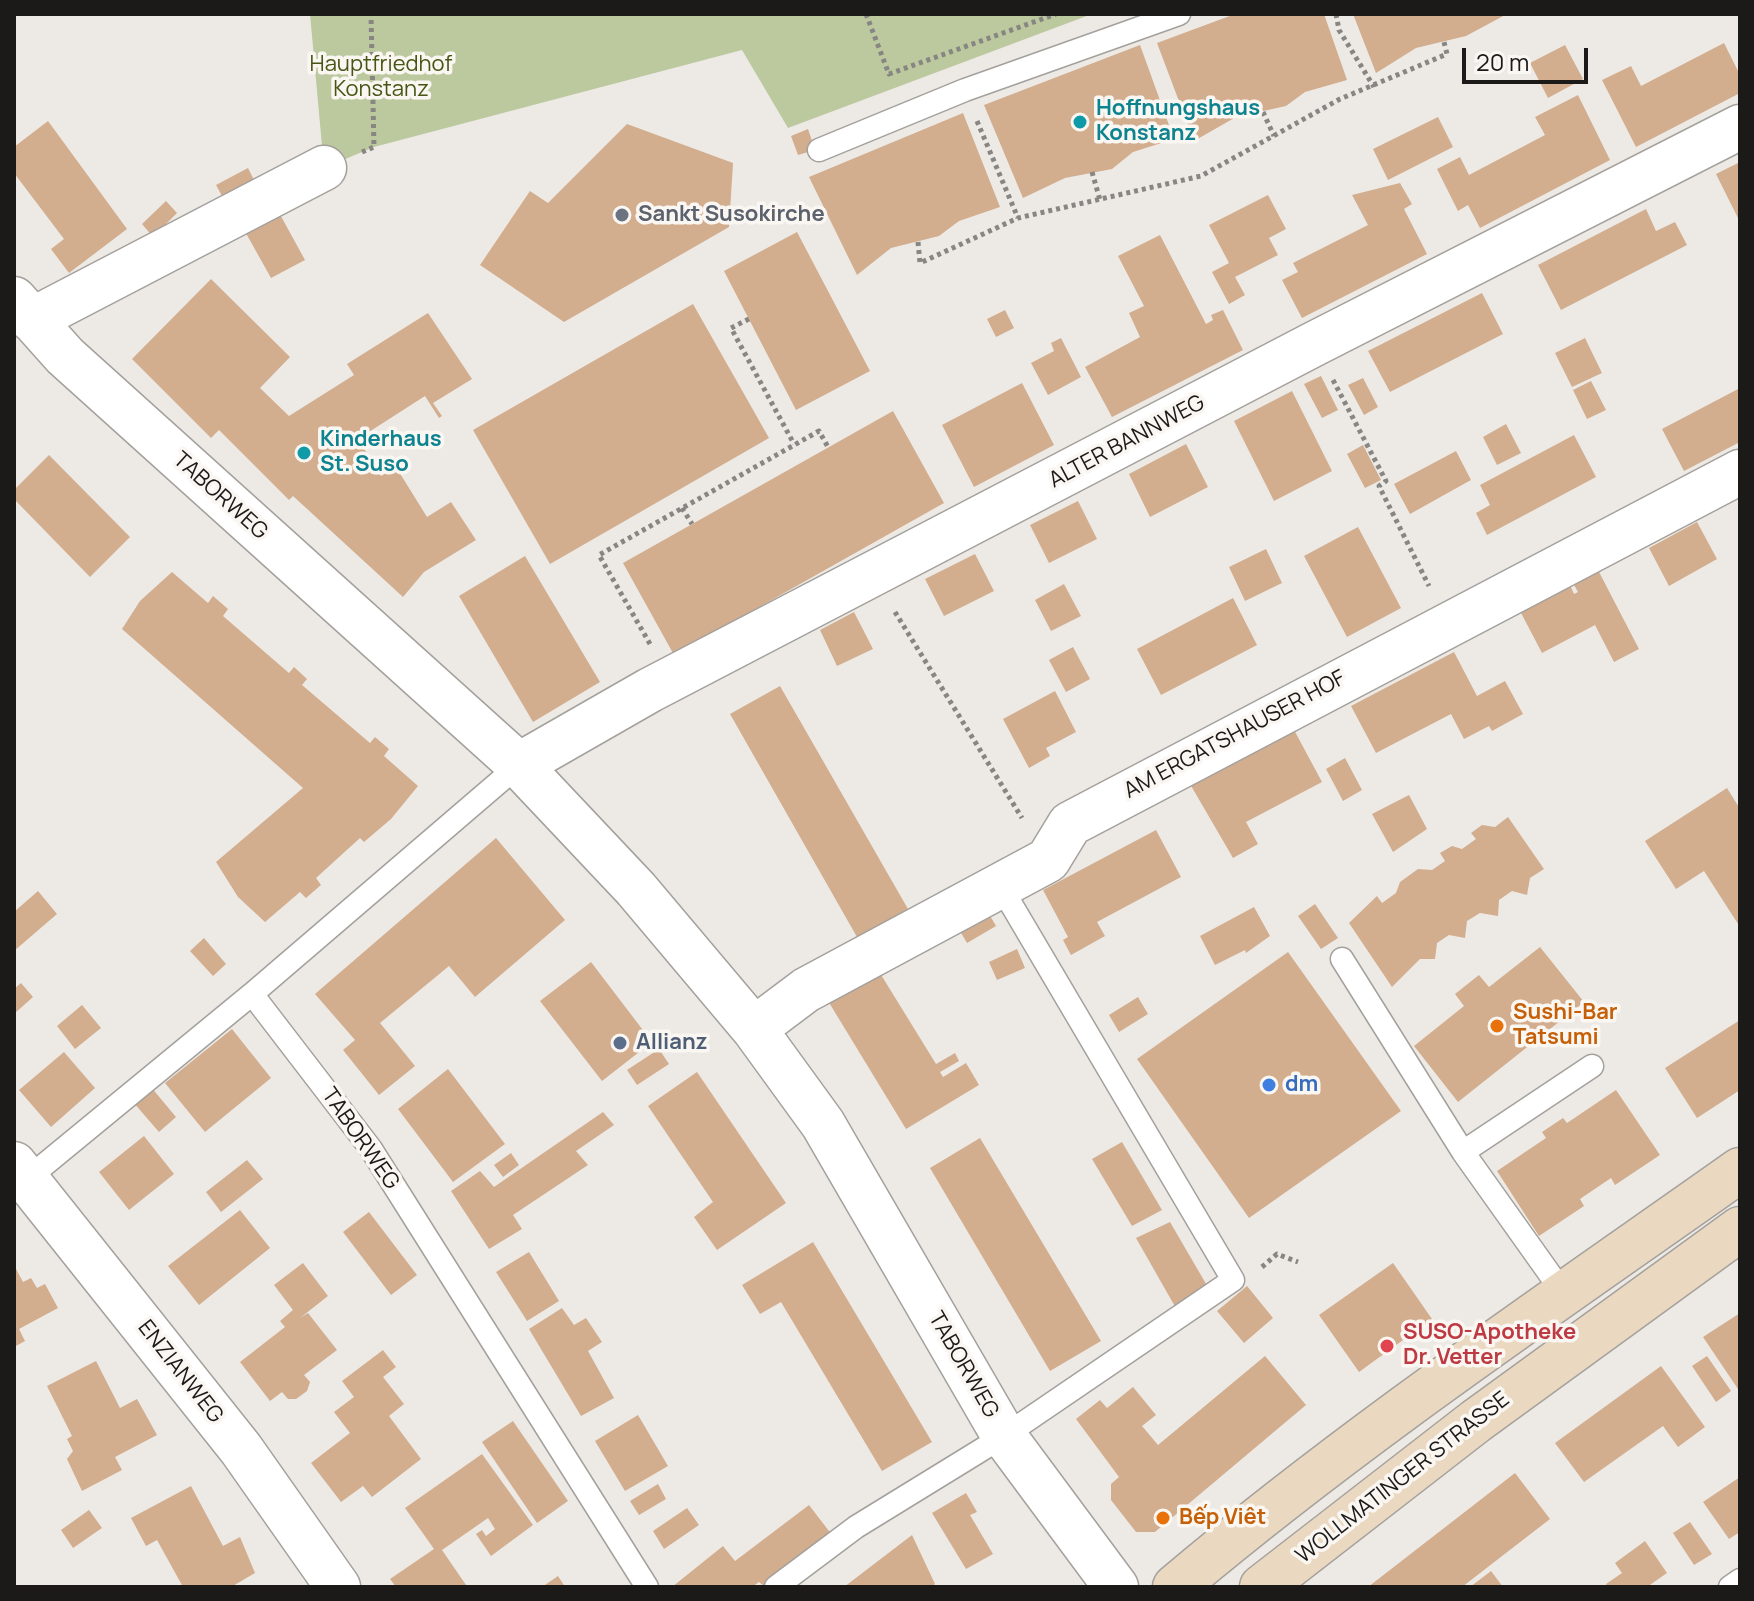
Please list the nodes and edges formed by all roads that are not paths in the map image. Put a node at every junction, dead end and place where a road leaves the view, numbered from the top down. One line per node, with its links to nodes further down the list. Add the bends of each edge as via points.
1 (1179, 14): 3 (lane, via 965,90)
2 (1740, 127): 7 (street, ALTER BANNWEG, via 670,680)
3 (819, 150)
4 (324, 168): 5 (street, TABORWEG)
5 (23, 309): 7 (street, TABORWEG, via 65,356)
6 (1740, 472): 8 (street, AM ERGATSHAUSER HOF, via 1070,824 1048,860)
7 (519, 765): 10 (lane); 11 (street, TABORWEG, via 636,889)
8 (1001, 887): 11 (street, AM ERGATSHAUSER HOF, via 806,990); 18 (lane, via 1233,1280)
9 (1342, 959): 13 (lane)
10 (252, 994): 15 (lane); 21 (lane, TABORWEG, via 371,1149)
11 (754, 1029): 18 (street, TABORWEG, via 823,1124)
12 (1592, 1066): 13 (lane)
13 (1463, 1152): 17 (lane)
14 (1740, 1170): 17 (main road)
15 (20, 1171): 20 (street, ENZIANWEG, via 241,1449)
16 (1740, 1229): 25 (main road, WOLLMATINGER STRASSE, via 1476,1421)
17 (1564, 1294): 24 (main road)
18 (1004, 1436): 22 (lane, via 856,1527); 23 (street, TABORWEG)
19 (1740, 1580): 26 (lane)
20 (338, 1587)
21 (647, 1587)
22 (776, 1587)
23 (1116, 1587)
24 (1175, 1587)
25 (1262, 1587)
26 (1730, 1587)

